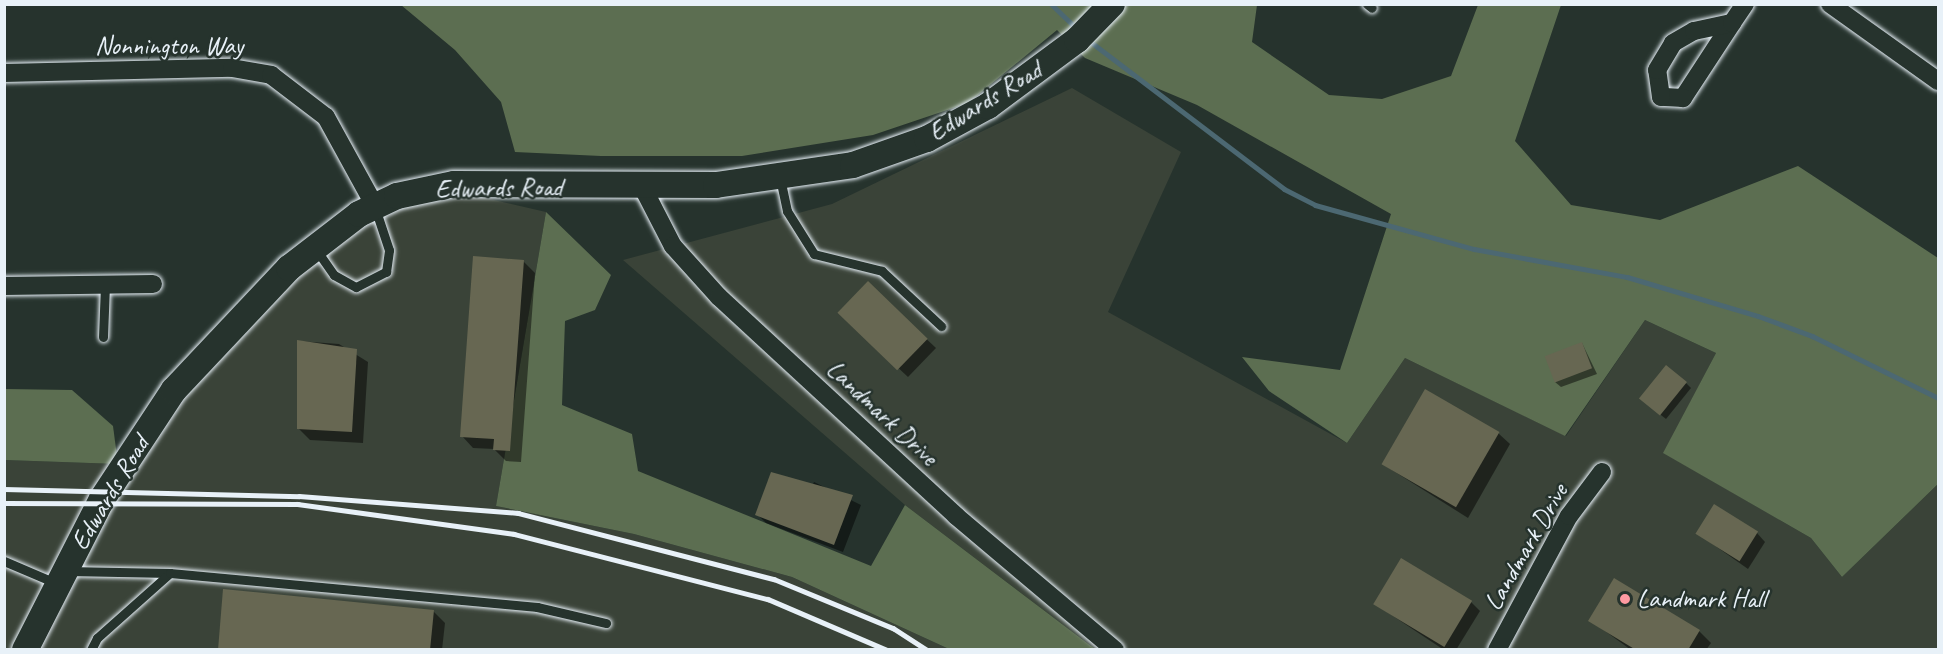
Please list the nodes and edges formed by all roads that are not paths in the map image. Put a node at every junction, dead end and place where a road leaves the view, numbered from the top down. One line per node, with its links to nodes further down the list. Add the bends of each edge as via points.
1 (1112, 4): 7 (main road, Edwards Road, via 1086,31 988,106 927,139 852,165)
2 (1745, 4): 4 (street)
3 (1830, 4): 6 (street)
4 (1732, 23): 4 (street, via 1683,98 1661,96 1657,70 1673,43 1694,31)
5 (4, 73): 9 (street, Nonnington Way, via 232,68 271,75 326,117)
6 (1938, 81)
7 (780, 178): 8 (main road, Edwards Road); 14 (lane, via 787,211 814,254 882,271)
8 (643, 188): 9 (main road, Edwards Road, via 454,184 415,190); 23 (street, Landmark Drive, via 674,246 719,297 956,516)
9 (375, 206): 10 (main road, Edwards Road); 10 (lane, via 389,250 386,272 356,287 334,275)
10 (314, 247): 19 (main road, Edwards Road, via 174,390 102,499)
11 (153, 284): 12 (street)
12 (105, 285): 13 (street); 15 (lane)
13 (4, 286)
14 (941, 326)
15 (103, 337)
16 (1602, 472): 24 (street, Landmark Drive, via 1569,516)
17 (4, 561): 19 (lane)
18 (170, 573): 19 (lane); 20 (lane, via 537,607); 22 (lane, via 97,638)
19 (61, 577): 21 (main road, Edwards Road)
20 (606, 623)
21 (24, 650)
22 (91, 650)
23 (1115, 650)
24 (1497, 650)

